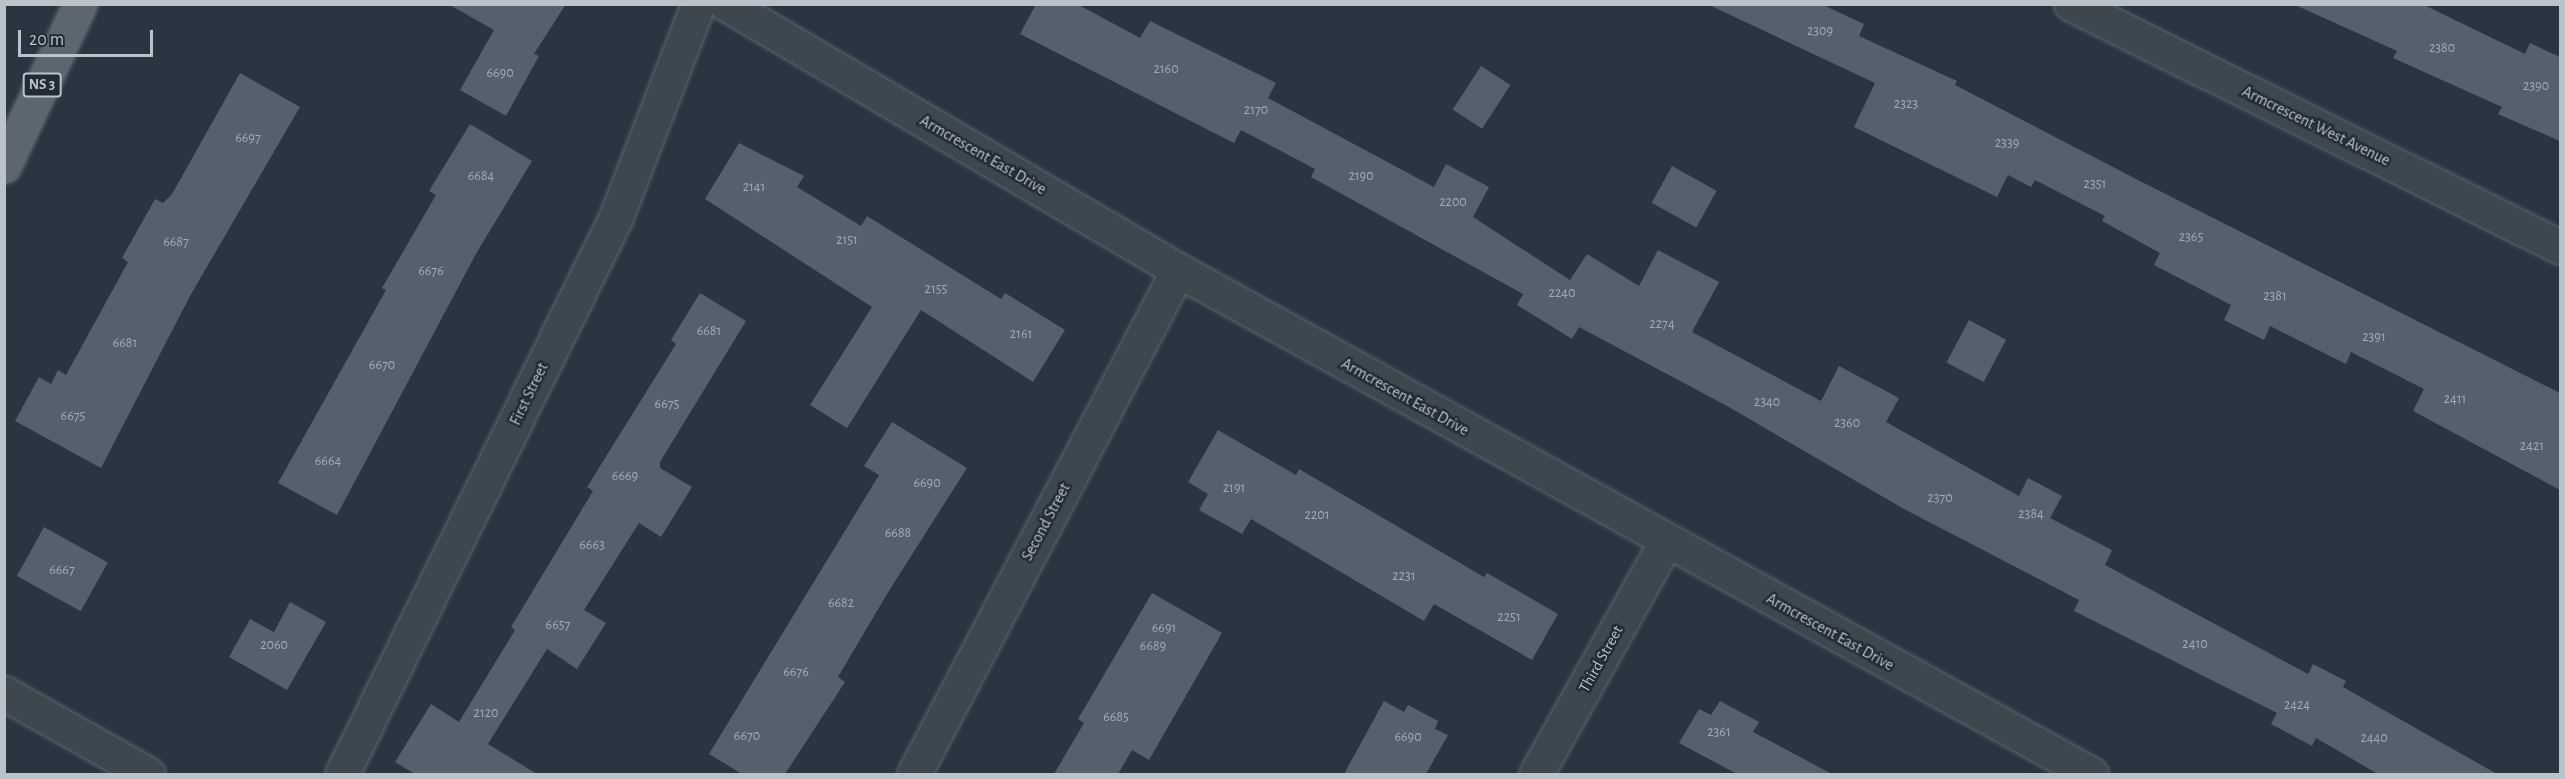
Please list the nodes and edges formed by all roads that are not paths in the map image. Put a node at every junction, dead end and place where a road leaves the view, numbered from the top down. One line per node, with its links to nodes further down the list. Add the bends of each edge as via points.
1 (80, 4): 5 (main road, NS 3)
2 (698, 4): 11 (street, First Street, via 616,217)
3 (726, 4): 7 (street, Armcrescent East Drive)
4 (2072, 4): 6 (street, Armcrescent West Avenue)
5 (6, 162)
6 (2560, 248)
7 (1178, 270): 8 (street, Armcrescent East Drive); 12 (street, Second Street)
8 (1665, 543): 13 (street, Third Street); 14 (street, Armcrescent East Drive)
9 (4, 693): 10 (street)
10 (148, 774)
11 (342, 774)
12 (914, 774)
13 (1536, 774)
14 (2091, 774)

